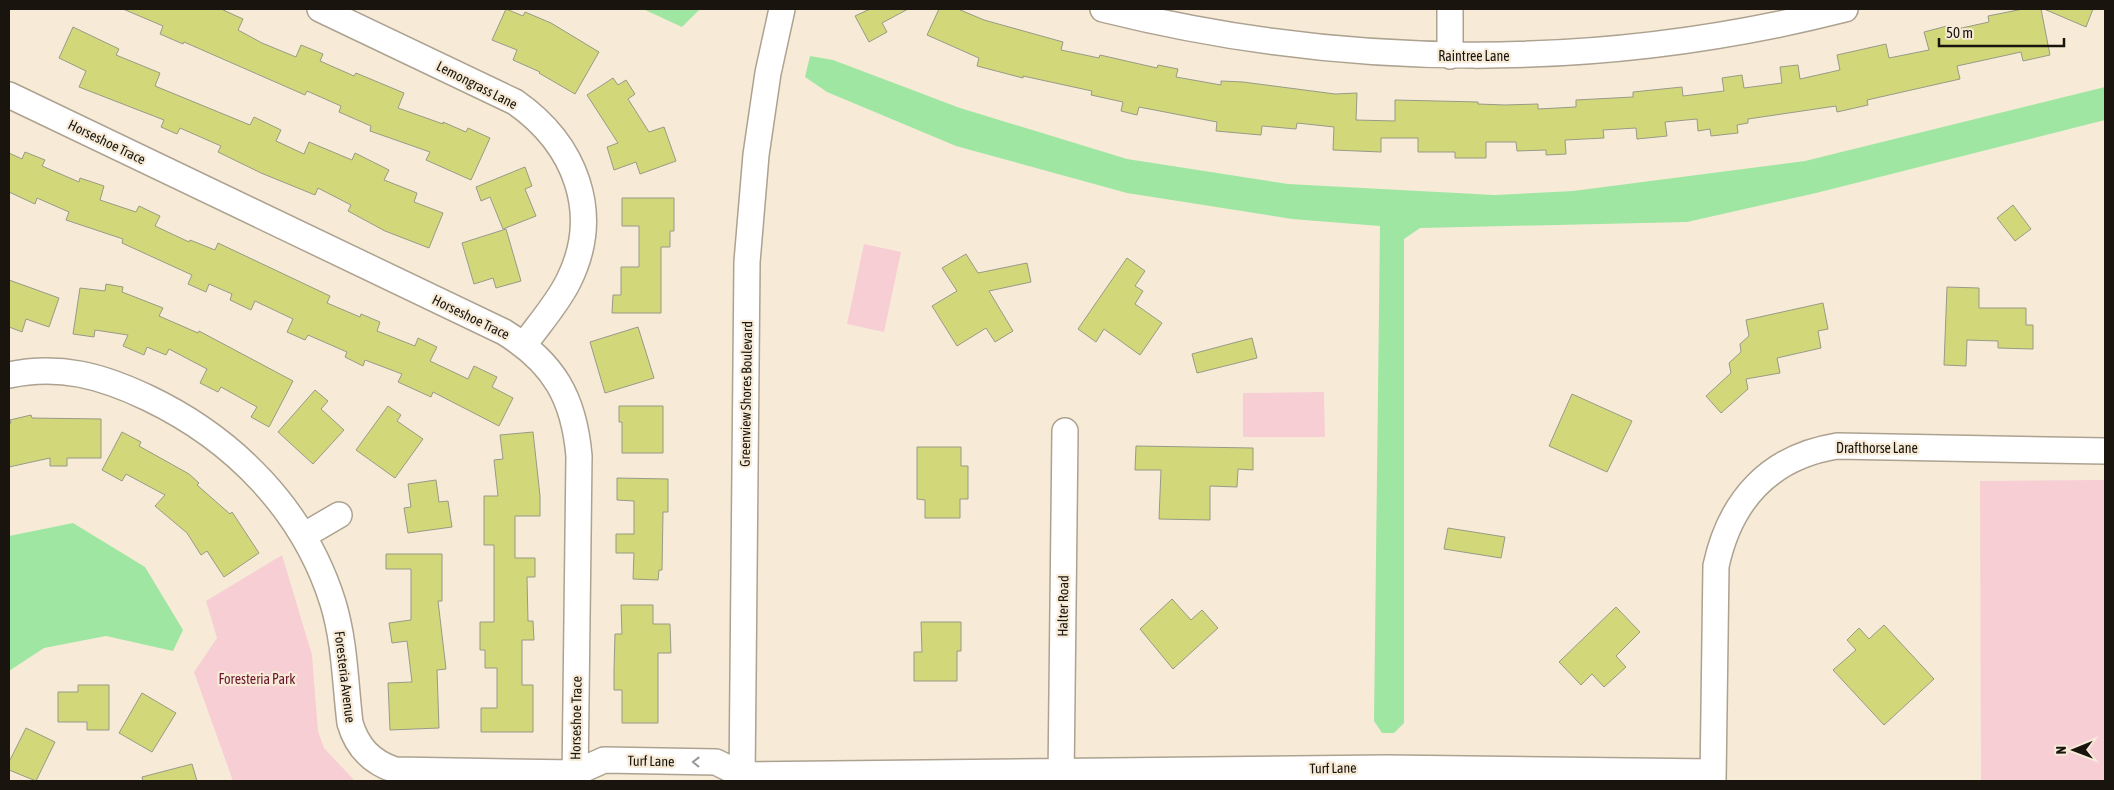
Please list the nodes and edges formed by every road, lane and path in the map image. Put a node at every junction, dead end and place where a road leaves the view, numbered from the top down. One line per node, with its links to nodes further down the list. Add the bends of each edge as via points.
1 (320, 9): 9 (street, Lemongrass Lane, via 515,102 545,126 564,150 580,193 582,239 568,282)
2 (782, 9): 18 (street, Greenview Shores Boulevard, via 768,73 756,155 747,262)
3 (1103, 9): 7 (street, Raintree Lane, via 1284,44 1359,52)
4 (1450, 9): 7 (street)
5 (1846, 9): 6 (street, Raintree Lane)
6 (1807, 14): 7 (street, Raintree Lane, via 1732,34 1657,45 1582,52)
7 (1450, 56)
8 (9, 95): 9 (street, Horseshoe Trace)
9 (524, 344): 17 (street, Horseshoe Trace, via 550,370 563,389 577,433)
10 (9, 374): 14 (street, Foresteria Avenue, via 52,370 92,375 118,383 167,407 202,428 244,462 272,492)
11 (1065, 431): 16 (street, Halter Road)
12 (2105, 451): 15 (street, Drafthorse Lane, via 1837,446 1804,454 1764,478 1729,522 1716,566)
13 (339, 516): 14 (street)
14 (303, 536): 17 (street, Foresteria Avenue, via 332,603 342,642 350,723 359,744 370,757 385,766 408,771)
15 (1713, 776): 16 (street, Turf Lane, via 1387,768)
16 (1061, 777): 18 (street, Turf Lane)
17 (579, 779): 18 (street, Turf Lane, one-way to 17, via 716,762 604,760)
18 (739, 779)

